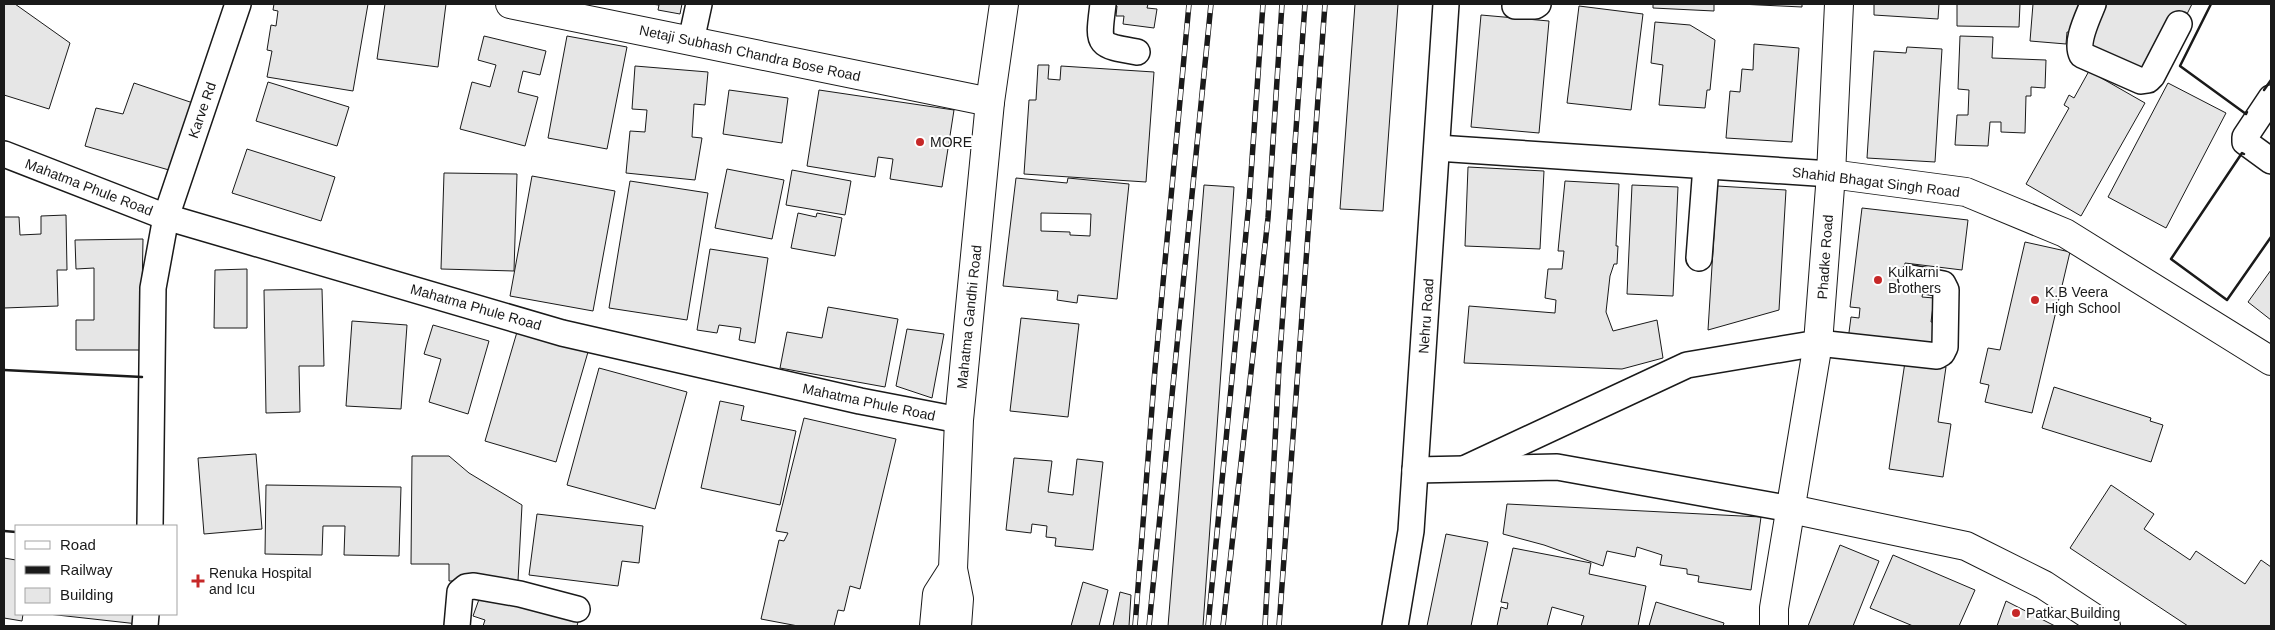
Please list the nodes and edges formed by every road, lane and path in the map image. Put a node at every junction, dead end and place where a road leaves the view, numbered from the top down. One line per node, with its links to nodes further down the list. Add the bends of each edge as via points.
1 (238, 4): 19 (street, Karve Rd)
2 (510, 4): 10 (street, Netaji Subhash Chandra Bose Road)
3 (699, 4): 10 (street)
4 (1004, 4): 13 (street, Mahatma Gandhi Road)
5 (1103, 4): 11 (street, via 1100,32 1104,44)
6 (1446, 4): 14 (street, Nehru Road)
7 (1839, 4): 18 (street, Phadke Road)
8 (2092, 4): 9 (street, via 2080,42 2082,55 2142,81 2152,76)
9 (2179, 24)
10 (692, 41): 13 (street, Netaji Subhash Chandra Bose Road)
11 (1137, 52)
12 (2271, 98): 16 (street, via 2245,137 2245,142)
13 (990, 102): 24 (street, Mahatma Gandhi Road)
14 (1437, 148): 17 (street, Shahid Bhagat Singh Road); 26 (street, Nehru Road)
15 (4, 154): 19 (street, Mahatma Phule Road)
16 (2271, 161)
17 (1706, 166): 18 (street, Shahid Bhagat Singh Road); 20 (street)
18 (1831, 174): 22 (street, Phadke Road); 23 (street, Shahid Bhagat Singh Road, via 1966,192 2065,233)
19 (166, 217): 24 (street, Mahatma Phule Road, via 562,333 860,401); 28 (street, Karve Rd, via 153,288)
20 (1699, 258)
21 (1911, 278): 22 (street, via 1943,284 1946,290 1945,347 1942,353 1937,356)
22 (1818, 343): 25 (street, via 1687,365); 27 (street, Phadke Road)
23 (2271, 361)
24 (959, 420): 29 (street, Mahatma Gandhi Road)
25 (1466, 468): 26 (street); 27 (street, via 1557,467)
26 (1415, 470): 34 (street, Nehru Road, via 1411,531)
27 (1792, 509): 35 (street, Phadke Road, via 1774,608); 36 (street, via 1966,546 2044,585)
28 (150, 525)
29 (953, 569): 32 (street, via 936,594); 33 (street, Mahatma Gandhi Road, via 959,599)
30 (577, 609): 31 (street, via 520,594 466,587 460,592)
31 (457, 626)
32 (934, 626)
33 (957, 626)
34 (1395, 626)
35 (1774, 626)
36 (2106, 626)

